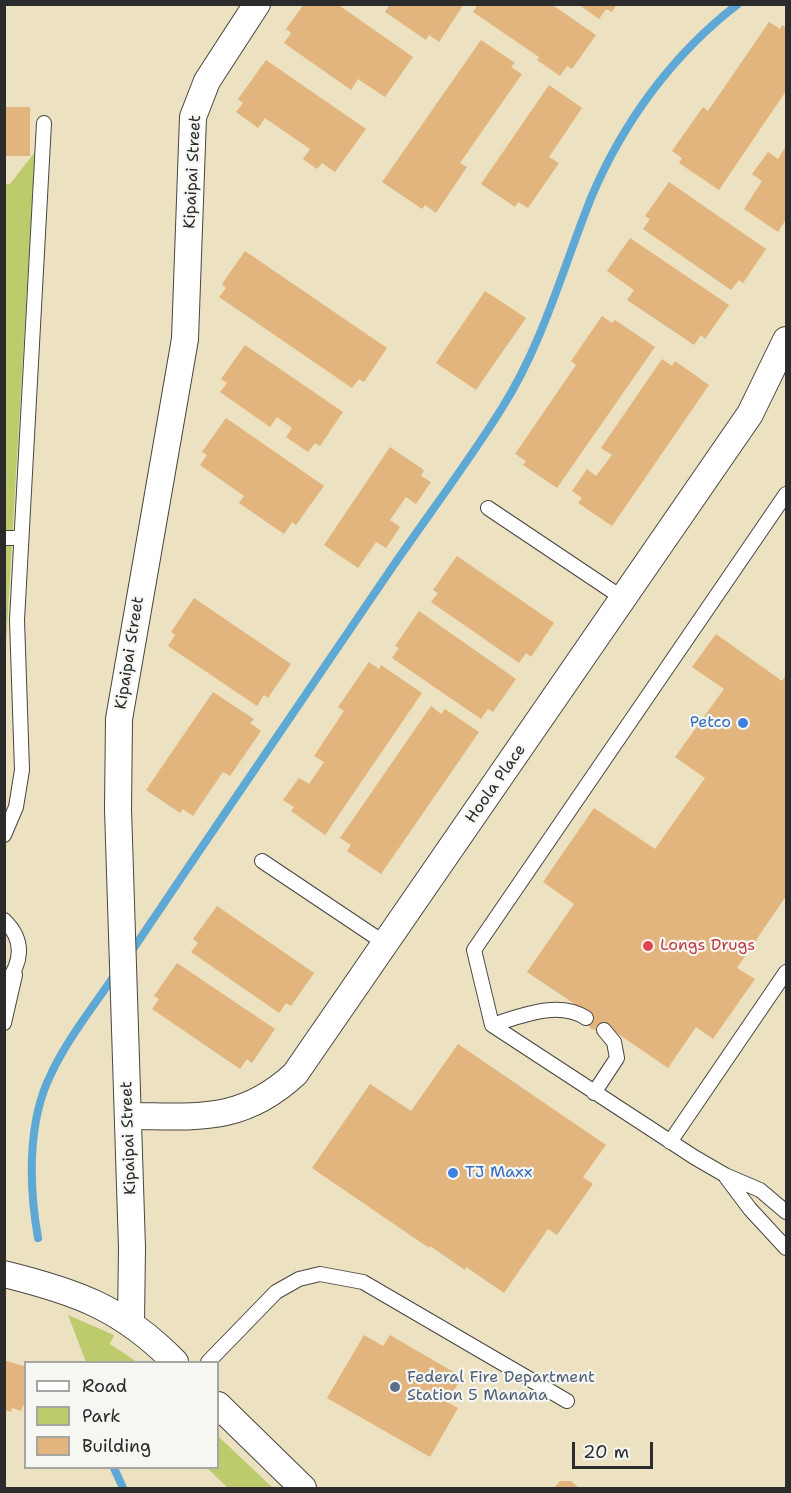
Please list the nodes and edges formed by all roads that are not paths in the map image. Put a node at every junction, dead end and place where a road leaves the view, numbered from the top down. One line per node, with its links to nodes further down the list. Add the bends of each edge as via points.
1 (256, 4): 22 (street, Kipaipai Street, via 207,81 193,117 185,339 118,719)
2 (44, 123): 7 (lane)
3 (786, 340): 8 (street, Hoola Place, via 750,414)
4 (786, 494): 19 (lane, via 474,950)
5 (488, 507): 8 (lane)
6 (4, 538): 7 (lane)
7 (21, 538): 9 (lane)
8 (624, 599): 13 (street, Hoola Place)
9 (11, 620): 10 (lane, via 22,770 16,807)
10 (4, 835)
11 (262, 861): 13 (lane)
12 (4, 920): 14 (lane, via 18,939 20,951)
13 (386, 944): 22 (street, Hoola Place, via 295,1074 267,1097 216,1114)
14 (15, 972): 16 (lane); 18 (lane)
15 (786, 972): 23 (lane)
16 (4, 986)
17 (586, 1018): 19 (lane, via 556,1009)
18 (4, 1023)
19 (492, 1025): 21 (lane)
20 (604, 1030): 21 (lane, via 614,1042 617,1058)
21 (594, 1093): 23 (lane)
22 (128, 1116): 28 (street, Kipaipai Street)
23 (670, 1142): 24 (lane)
24 (725, 1175): 25 (lane, via 760,1190); 26 (lane)
25 (786, 1212)
26 (786, 1248)
27 (4, 1274): 28 (street, via 89,1300)
28 (131, 1322): 29 (street)
29 (174, 1361)
30 (209, 1361): 31 (lane, via 276,1292 309,1276 340,1276 363,1282)
31 (567, 1401)
32 (219, 1406): 33 (street)
33 (303, 1488)

